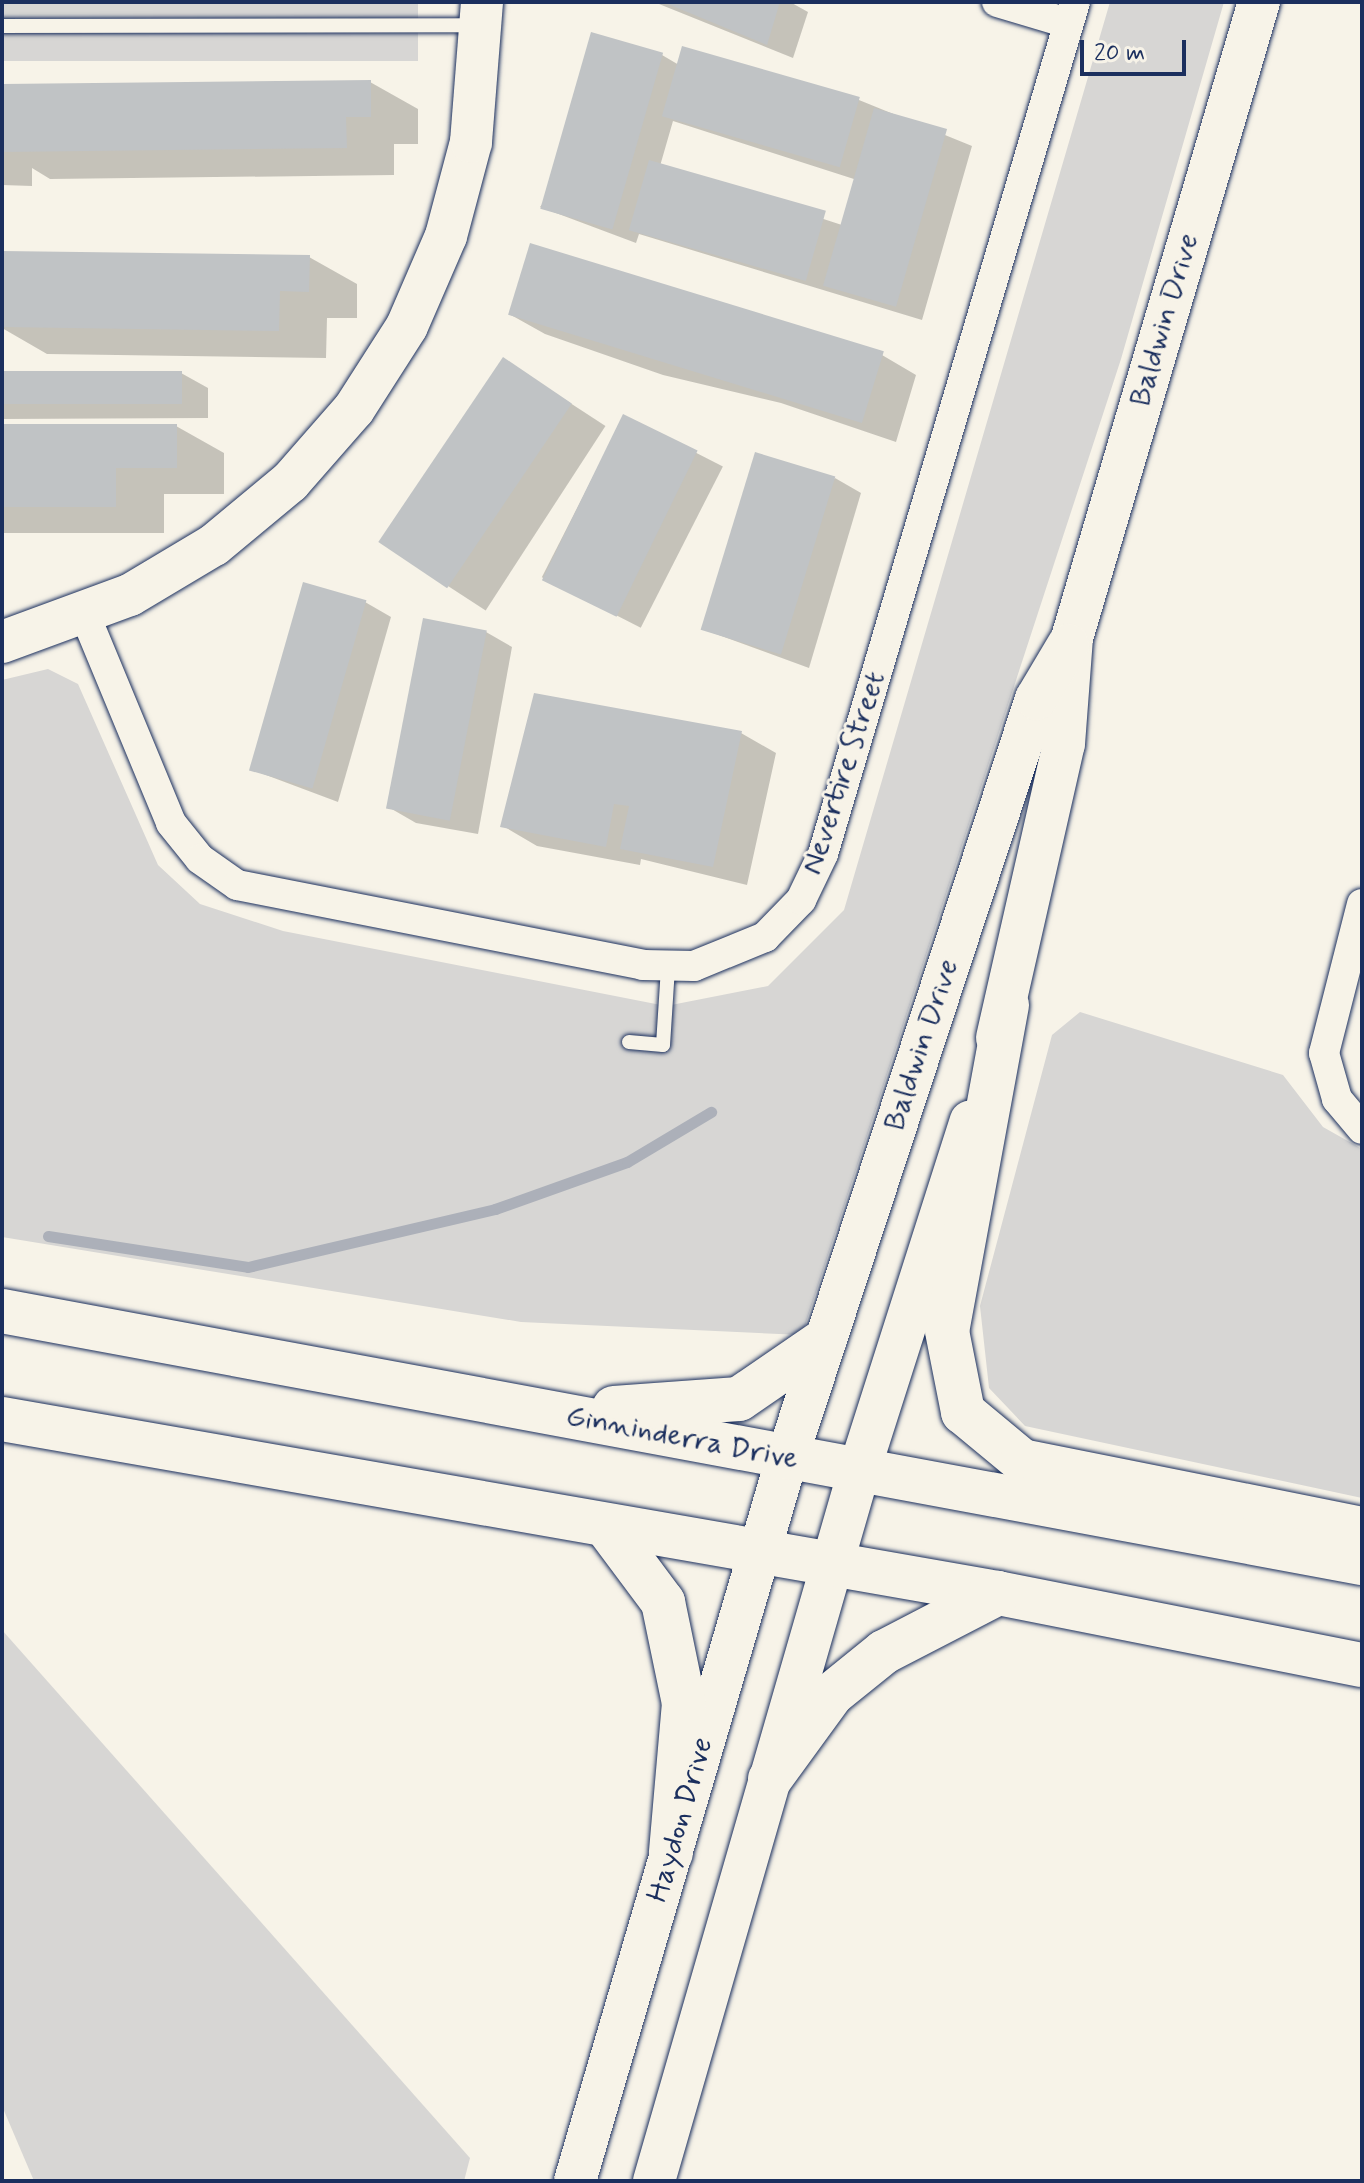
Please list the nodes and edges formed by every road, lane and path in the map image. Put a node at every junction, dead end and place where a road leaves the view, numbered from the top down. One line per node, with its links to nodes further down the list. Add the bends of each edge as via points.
1 (997, 2): 3 (street)
2 (1259, 2): 7 (main road, Baldwin Drive)
3 (1072, 12): 10 (street, Nevertire Street, via 814,878 784,920 754,944 719,960)
4 (482, 13): 5 (lane); 6 (main road, via 471,142 446,236 382,368 323,447 253,515 173,572)
5 (2, 26)
6 (85, 615): 8 (main road); 10 (street, Nevertire Street, via 171,823 200,859 237,885 280,899)
7 (1072, 638): 11 (main road, Baldwin Drive, via 1064,744); 15 (main road, Baldwin Drive, via 1036,699)
8 (2, 642)
9 (1362, 904): 13 (street, via 1324,1053 1337,1099)
10 (668, 967): 12 (lane, via 663,1045)
11 (1007, 1005): 19 (main road, Baldwin Drive); 21 (main road, via 947,1331 963,1412 1022,1461)
12 (629, 1042)
13 (1362, 1129)
14 (2, 1311): 16 (main road, Ginninderra Drive)
15 (825, 1340): 16 (main road, via 755,1390 719,1405); 18 (main road, Baldwin Drive)
16 (536, 1410): 18 (main road, Ginninderra Drive)
17 (2, 1419): 20 (main road)
18 (787, 1458): 19 (main road, Ginninderra Drive); 22 (main road, Haydon Drive)
19 (859, 1471): 23 (main road, Ginninderra Drive); 24 (main road)
20 (607, 1527): 22 (main road); 28 (main road, via 663,1602 684,1703)
21 (1362, 1529)
22 (759, 1553): 24 (main road); 28 (main road, Haydon Drive)
23 (1362, 1563)
24 (832, 1565): 25 (main road); 27 (main road)
25 (998, 1593): 26 (main road); 27 (main road, via 884,1652 832,1694)
26 (1362, 1665)
27 (770, 1779): 30 (main road)
28 (671, 1853): 29 (main road, Haydon Drive)
29 (575, 2181)
30 (654, 2181)

